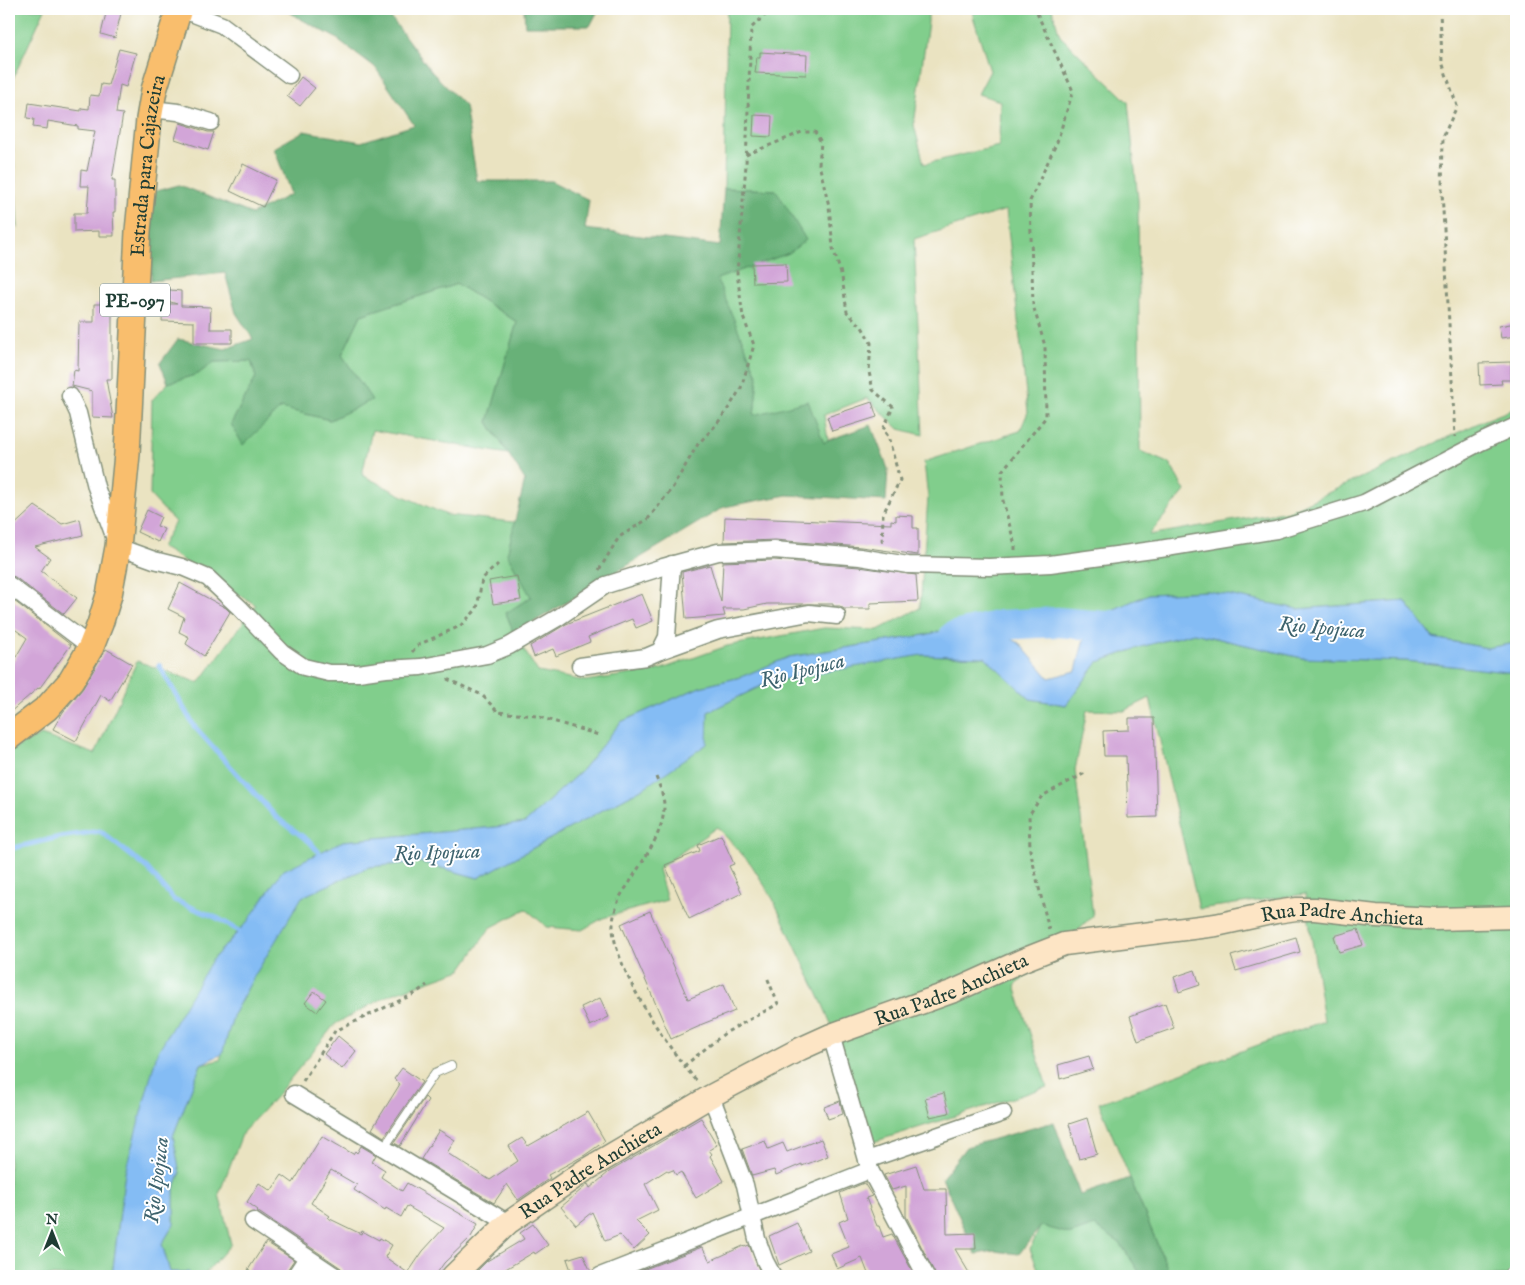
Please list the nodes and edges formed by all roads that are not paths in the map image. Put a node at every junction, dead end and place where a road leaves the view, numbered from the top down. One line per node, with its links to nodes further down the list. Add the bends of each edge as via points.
1 (180, 9): 2 (street, via 222,25); 3 (main road, Estrada para Cajazeira / PE-097)
2 (289, 75)
3 (151, 109): 4 (street, via 178,112); 7 (main road, Estrada para Cajazeira / PE-097, via 138,231 127,454)
4 (210, 122)
5 (70, 396): 7 (street, via 78,413 96,487)
6 (1516, 426): 8 (street, via 1364,503 1276,530 1050,564 908,565 774,550 718,552)
7 (118, 547): 8 (street, via 208,578 282,652 304,667 329,673 421,667 487,655 559,617 606,585); 11 (main road, Estrada para Cajazeira / PE-097, via 106,604)
8 (672, 564): 12 (street, via 667,637)
9 (9, 585): 11 (street)
10 (837, 616): 12 (street, via 809,613 718,630)
11 (91, 647): 14 (main road, PE-097, via 71,681 47,708)
12 (660, 652): 13 (street, via 646,657)
13 (580, 666)
14 (9, 737)
15 (1516, 917): 16 (street, Rua Padre Anchieta, via 1434,919 1296,909 1216,925 1081,941 1064,944 954,991)
16 (831, 1035): 19 (street, Rua Padre Anchieta); 22 (street)
17 (451, 1066): 21 (lane, via 435,1073)
18 (294, 1094): 21 (street)
19 (711, 1096): 23 (street, via 745,1186); 25 (street, Rua Padre Anchieta, via 584,1171)
20 (1003, 1113): 22 (street)
21 (383, 1149): 25 (street)
22 (868, 1165): 23 (street); 33 (street)
23 (751, 1215): 27 (street); 32 (street, via 762,1254)
24 (253, 1221): 26 (street)
25 (508, 1224): 30 (street, Rua Padre Anchieta)
26 (307, 1258): 28 (street); 29 (street)
27 (633, 1270): 31 (street)
28 (295, 1276)
29 (335, 1276)
30 (453, 1276)
31 (600, 1276)
32 (773, 1276)
33 (926, 1276)

